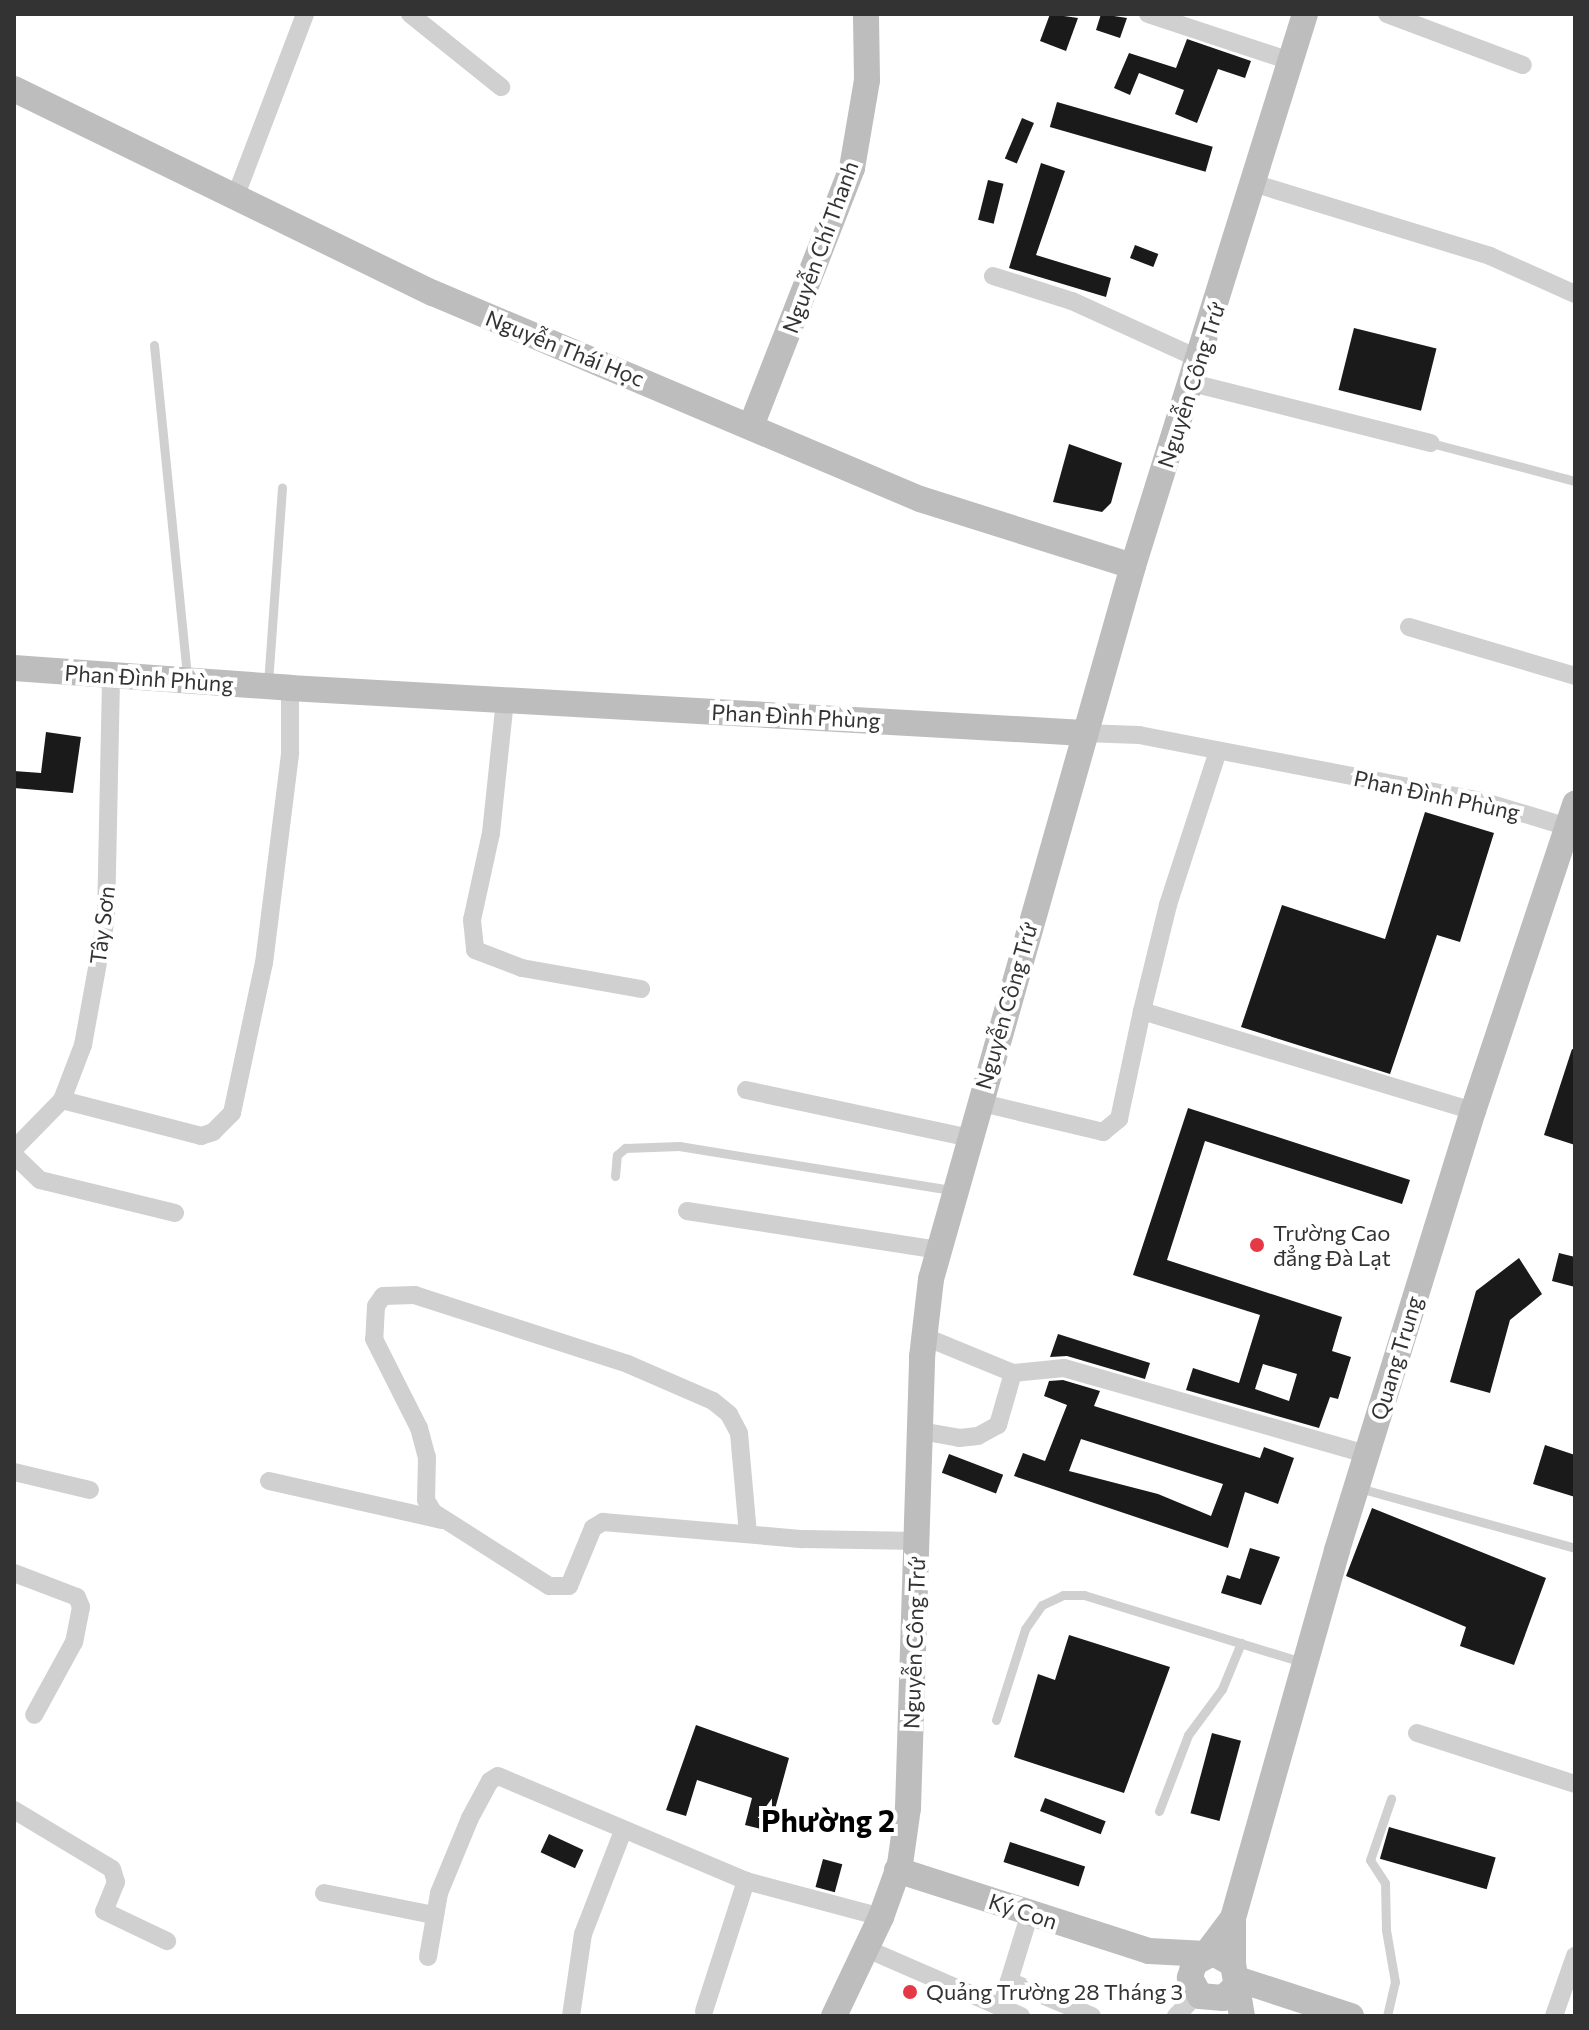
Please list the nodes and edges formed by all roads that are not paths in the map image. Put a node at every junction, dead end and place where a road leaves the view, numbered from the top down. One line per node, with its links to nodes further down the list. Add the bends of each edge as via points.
1 (305, 14): 12 (street)
2 (410, 14): 9 (street)
3 (866, 14): 17 (street, Nguyễn Chí Thanh, via 867,80 852,168)
4 (1148, 14): 7 (street)
5 (1305, 14): 7 (street, Nguyễn Công Trứ)
6 (1387, 14): 8 (street)
7 (1290, 61): 11 (street, Nguyễn Công Trứ)
8 (1523, 65)
9 (501, 87)
10 (14, 89): 12 (street, Nguyễn Thái Học)
11 (1253, 183): 14 (street, via 1490,256); 16 (street, Nguyễn Công Trứ)
12 (236, 195): 17 (street, Nguyễn Thái Học, via 433,293)
13 (993, 276): 16 (street, via 1072,301)
14 (1575, 294)
15 (154, 345): 26 (lane)
16 (1195, 371): 18 (street); 21 (street, Nguyễn Công Trứ)
17 (751, 426): 21 (street, Nguyễn Thái Học, via 920,499)
18 (1431, 443): 19 (lane)
19 (1575, 481)
20 (282, 487): 27 (lane)
21 (1133, 566): 29 (street, Nguyễn Công Trứ)
22 (1409, 627): 25 (street)
23 (14, 668): 24 (street, Phan Đình Phùng)
24 (111, 676): 26 (street, Phan Đình Phùng); 35 (street, Tây Sơn, via 106,919 83,1045)
25 (1575, 676)
26 (188, 681): 27 (street, Phan Đình Phùng)
27 (279, 688): 28 (street, Phan Đình Phùng); 35 (street, via 290,753 264,963 232,1113 201,1136)
28 (505, 700): 29 (street, Phan Đình Phùng); 32 (street, via 491,833 472,920 475,950 522,968)
29 (1084, 733): 30 (street, Phan Đình Phùng, via 1139,735); 36 (street, Nguyễn Công Trứ)
30 (1218, 751): 31 (street, Phan Đình Phùng); 33 (street, via 1168,905)
31 (1572, 815): 37 (street, Quang Trung)
32 (641, 989)
33 (1142, 1011): 36 (street, via 1119,1119 1103,1132); 37 (street)
34 (746, 1090): 38 (street)
35 (62, 1100): 39 (street, Tây Sơn)
36 (978, 1102): 38 (street, Nguyễn Công Trứ)
37 (1473, 1111): 48 (street, Quang Trung)
38 (969, 1138): 41 (street, Nguyễn Công Trứ)
39 (14, 1152): 43 (street, via 40,1180)
40 (615, 1176): 41 (lane, via 617,1155 625,1148 679,1146 816,1173)
41 (955, 1191): 44 (street, Nguyễn Công Trứ)
42 (687, 1211): 44 (street)
43 (175, 1213)
44 (938, 1250): 45 (street, Nguyễn Công Trứ)
45 (923, 1336): 46 (street); 47 (street, Nguyễn Công Trứ)
46 (1013, 1373): 47 (street, via 998,1425 978,1436 959,1438); 48 (street, via 1064,1368)
47 (921, 1431): 55 (street, Nguyễn Công Trứ)
48 (1366, 1454): 51 (street, Quang Trung)
49 (14, 1472): 52 (street)
50 (269, 1481): 53 (street)
51 (1356, 1487): 56 (lane); 59 (street, Quang Trung)
52 (90, 1490)
53 (442, 1520): 54 (street, via 556,1589 569,1586 593,1528 603,1522); 54 (street, via 426,1500 427,1457 419,1428 374,1339 376,1306 383,1296 415,1295 628,1364 713,1401 729,1414 739,1433)
54 (748, 1534): 55 (street)
55 (918, 1541): 68 (street, Nguyễn Công Trứ, via 908,1808)
56 (1575, 1548)
57 (14, 1573): 60 (street, via 77,1597 81,1607 74,1642)
58 (1241, 1643): 59 (lane); 61 (lane, via 1084,1595 1063,1595 1042,1605 1025,1629); 66 (lane, via 1222,1689 1188,1735)
59 (1305, 1663): 74 (street, Quang Trung)
60 (34, 1715)
61 (996, 1720)
62 (1417, 1733): 63 (street)
63 (1575, 1784)
64 (1391, 1799): 93 (lane, via 1370,1860 1385,1883 1395,1982)
65 (14, 1810): 75 (street, via 112,1869 116,1882 104,1911)
66 (1159, 1811)
67 (623, 1831): 69 (street); 72 (street, via 495,1777 470,1818); 86 (street, via 583,1934)
68 (897, 1870): 71 (street, Ký Con); 73 (street, Nguyễn Công Trứ)
69 (746, 1881): 73 (street); 85 (street)
70 (324, 1893): 72 (street)
71 (1030, 1913): 77 (street, Ký Con); 82 (street)
72 (433, 1915): 80 (street)
73 (881, 1917): 76 (street, Nguyễn Công Trứ)
74 (1233, 1918): 78 (street, Quang Trung); 81 (street, Quang Trung)
75 (167, 1941)
76 (867, 1949): 84 (street); 87 (street, Nguyễn Công Trứ)
77 (1149, 1951): 78 (street, Ký Con); 83 (street, Ký Con)
78 (1206, 1954): 81 (street, via 1220,1954); 83 (street, via 1191,1970)
79 (1575, 1956): 94 (street)
80 (428, 1957)
81 (1235, 1977): 83 (street, via 1223,1998); 91 (street, Quang Trung); 92 (street)
82 (1009, 1981): 84 (street); 89 (street)
83 (1205, 2000): 90 (street)
84 (1001, 2007): 88 (street)
85 (704, 2011)
86 (571, 2016)
87 (834, 2016)
88 (1021, 2016)
89 (1092, 2016)
90 (1176, 2016)
91 (1242, 2016)
92 (1351, 2016)
93 (1387, 2016)
94 (1554, 2016)

